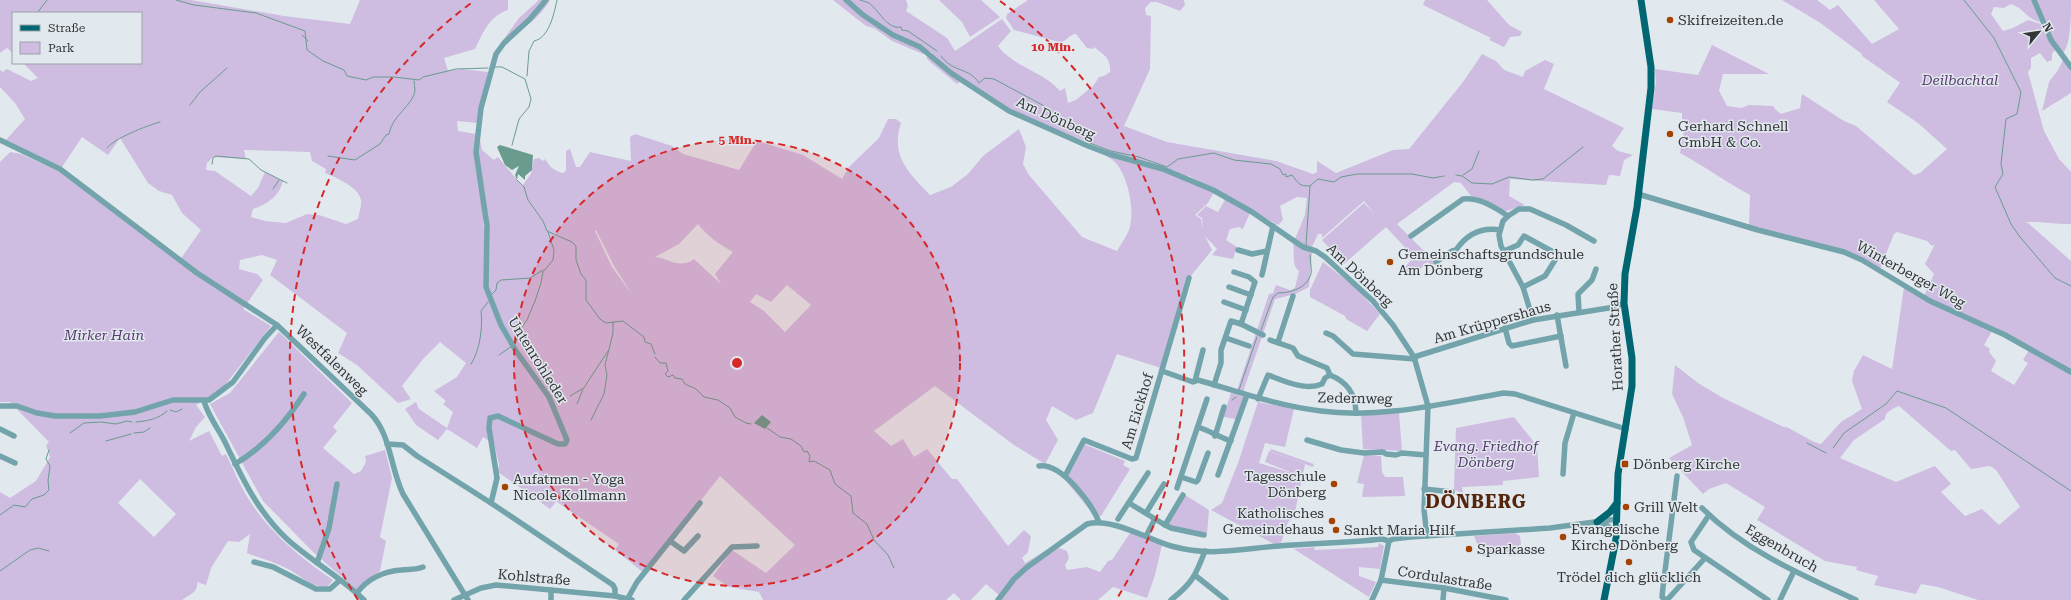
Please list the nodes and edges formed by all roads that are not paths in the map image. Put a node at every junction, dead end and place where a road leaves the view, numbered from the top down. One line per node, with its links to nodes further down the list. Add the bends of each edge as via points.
1 (546, 0): 86 (street, Untenrohleder, via 496,54 481,108 476,152 486,226 486,287 501,325 549,397 567,440 565,444 558,444 498,416 490,418 489,428 497,478)
2 (846, 0): 9 (street, Am Dönberg, via 863,15 893,35 920,47 951,73 1009,111 1109,154 1185,176 1226,196)
3 (1641, 0): 7 (main road, Horather Straße, via 1651,67 1651,88)
4 (2034, 0): 5 (street, via 2051,40)
5 (2071, 67)
6 (0, 140): 32 (street, Westfalenweg, via 60,169 197,273)
7 (1638, 194): 26 (main road, Horather Straße, via 1625,274); 45 (street, Winterberger Weg, via 1758,230 1844,252 1930,301 2005,335)
8 (1508, 216): 10 (street); 11 (street, via 1479,200 1463,199); 12 (street, via 1519,209 1530,209)
9 (1273, 226): 14 (street); 42 (street, Am Dönberg, via 1303,247 1316,251 1369,297 1393,325)
10 (1500, 230): 15 (street, via 1499,240); 16 (street, via 1488,228 1478,231 1456,250)
11 (1411, 236)
12 (1594, 241)
13 (1238, 250): 14 (street, via 1252,254)
14 (1267, 251): 19 (street)
15 (1504, 251): 22 (street); 22 (street, via 1518,245 1524,236 1556,255 1545,276)
16 (1436, 262)
17 (1596, 269): 28 (street, via 1592,280 1578,294)
18 (1234, 272): 23 (street, via 1255,282)
19 (1262, 275)
20 (1189, 278): 44 (street, Am Eickhof)
21 (1229, 287): 23 (street)
22 (1523, 287): 30 (street)
23 (1251, 295): 27 (street)
24 (1293, 296): 39 (street)
25 (1224, 302): 27 (street)
26 (1624, 304): 28 (street, Am Krüppershaus); 61 (main road, Horather Straße, via 1633,378)
27 (1246, 310): 31 (street)
28 (1579, 311): 29 (street, Am Krüppershaus)
29 (1557, 315): 30 (street, Am Krüppershaus); 36 (street)
30 (1533, 320): 33 (street, Am Krüppershaus)
31 (1241, 324): 35 (street); 37 (street, via 1231,322)
32 (277, 325): 53 (street, via 233,382); 66 (street, Westfalenweg, via 374,417 383,430)
33 (1505, 328): 36 (street, via 1512,346); 42 (street, Am Krüppershaus)
34 (1326, 333): 42 (street, via 1353,354)
35 (1263, 335)
36 (1561, 336): 43 (street)
37 (1226, 338): 40 (street); 48 (street, via 1221,350 1222,363)
38 (1270, 340): 39 (street)
39 (1278, 342): 46 (street, via 1293,348 1298,356 1327,368)
40 (1249, 346)
41 (1204, 350): 47 (street)
42 (1414, 358): 55 (street, Am Dönberg)
43 (1566, 366)
44 (1162, 371): 47 (street, Zedernweg); 76 (street, Am Eickhof, via 1136,458 1132,459 1084,440)
45 (2071, 372)
46 (1330, 375): 52 (street, via 1324,378 1322,384 1314,387 1268,375); 57 (street, via 1342,381 1351,391)
47 (1195, 381): 48 (street, Zedernweg)
48 (1214, 385): 50 (street, Zedernweg)
49 (304, 394): 71 (street, via 270,438)
50 (1247, 395): 52 (street, Zedernweg); 65 (street)
51 (1207, 399): 59 (street)
52 (1258, 399): 57 (street, Zedernweg, via 1321,411)
53 (204, 402): 54 (street, via 173,400 135,412 100,416 55,416 16,406); 71 (street)
54 (0, 406)
55 (1428, 406): 57 (street, Zedernweg); 58 (street, Zedernweg, via 1504,393); 68 (street, Am Dönberg)
56 (1224, 408): 63 (street)
57 (1356, 412)
58 (1574, 413): 61 (street, Zedernweg); 74 (street, via 1565,443)
59 (1198, 427): 63 (street, via 1210,431); 78 (street)
60 (0, 429): 62 (street)
61 (1626, 429): 88 (main road, Horather Straße, via 1618,474)
62 (14, 436)
63 (1215, 436): 65 (street)
64 (1307, 440): 68 (street, via 1345,451)
65 (1231, 441): 75 (street)
66 (387, 444): 86 (street, via 403,445); 119 (street, Westfalenweg, via 403,494)
67 (1208, 453): 78 (street, via 1196,482)
68 (1426, 455): 82 (street, Am Dönberg)
69 (0, 456): 70 (street)
70 (15, 463)
71 (236, 464): 109 (street, via 255,501 272,524)
72 (1039, 466): 76 (street)
73 (1148, 473): 85 (street)
74 (1563, 474)
75 (1218, 475)
76 (1065, 476): 95 (street, via 1096,513)
77 (1677, 476): 121 (street)
78 (1181, 477): 81 (street)
79 (337, 484): 109 (street, via 329,528)
80 (1164, 484): 90 (street)
81 (1177, 488)
82 (1424, 489): 83 (street); 101 (street, Am Dönberg)
83 (1452, 492)
84 (1183, 495): 97 (street)
85 (1129, 502): 90 (street); 92 (street)
86 (491, 503): 118 (street, via 613,585)
87 (700, 503): 103 (street)
88 (1617, 503): 94 (main road, Horather Straße); 96 (main road)
89 (1702, 508): 91 (street, Eggenbruch)
90 (1146, 513): 93 (street)
91 (1709, 515): 107 (street, via 1691,542 1694,550); 111 (street, Eggenbruch, via 1752,547)
92 (1118, 519)
93 (1155, 519): 97 (street); 100 (street)
94 (1617, 519): 96 (street); 102 (main road, Horather Straße)
95 (1099, 522): 100 (street); 126 (street, via 1087,524 1026,568)
96 (1597, 522): 101 (street, via 1550,528); 102 (street, via 1613,529)
97 (1165, 525): 98 (street)
98 (1204, 535)
99 (698, 536): 103 (street, via 684,551)
100 (1146, 536): 106 (street, via 1170,546)
101 (1427, 536): 104 (street)
102 (1616, 539): 132 (main road, Horather Straße)
103 (670, 541): 120 (street, via 637,582)
104 (1389, 541): 106 (street, via 1273,547 1227,553); 113 (street)
105 (757, 546): 125 (street, via 732,547)
106 (1205, 552): 112 (street)
107 (1705, 558): 121 (street); 133 (street)
108 (254, 562): 114 (street, via 273,567 316,589 330,588)
109 (317, 563): 114 (street)
110 (423, 567): 117 (street, via 382,574 368,582)
111 (1794, 571): 134 (street); 135 (street, Eggenbruch)
112 (1196, 576): 127 (street); 128 (street)
113 (1381, 580): 115 (street, Cordulastraße); 129 (street)
114 (339, 581): 117 (street)
115 (1444, 588): 130 (street); 131 (street, Cordulastraße)
116 (551, 590): 118 (street, Kohlstraße); 119 (street, Kohlstraße, via 496,585 481,588); 124 (street)
117 (357, 593): 122 (street)
118 (616, 596): 120 (street)
119 (466, 598): 123 (street, Kohlstraße)
120 (630, 599)
121 (1665, 599)
122 (364, 600)
123 (454, 600)
124 (551, 600)
125 (684, 600)
126 (998, 600)
127 (1171, 600)
128 (1226, 600)
129 (1372, 600)
130 (1443, 600)
131 (1506, 600)
132 (1604, 600)
133 (1768, 600)
134 (1780, 600)
135 (1856, 600)

